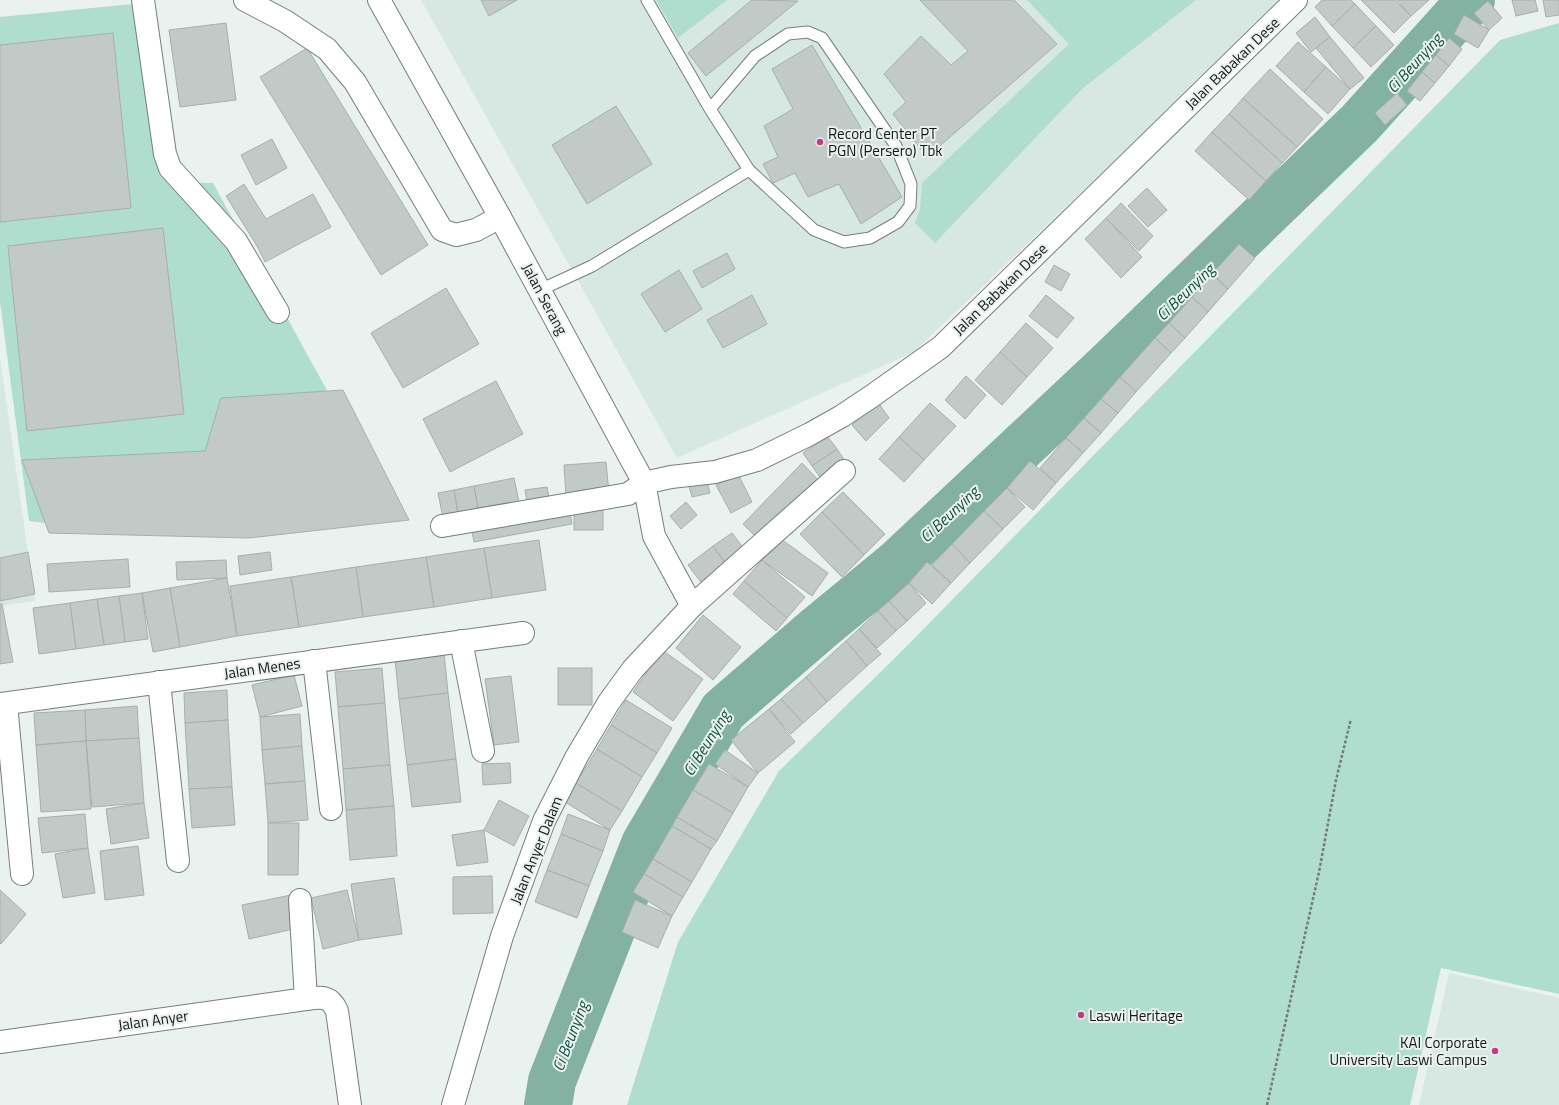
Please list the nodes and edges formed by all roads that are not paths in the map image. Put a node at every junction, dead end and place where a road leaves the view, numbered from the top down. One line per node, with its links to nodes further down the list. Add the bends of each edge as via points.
1 (143, 0): 10 (street, via 165,154 170,168 236,241)
2 (245, 0): 8 (street, via 285,21 327,49 355,82 442,230 456,235 476,230)
3 (379, 0): 8 (street, Jalan Serang)
4 (647, 0): 6 (lane)
5 (1296, 0): 12 (street, Jalan Babakan Dese, via 941,347 842,416 757,460 715,472 671,477)
6 (710, 109): 7 (lane); 7 (lane, via 755,56 788,34 808,32 822,38 896,146 911,184 910,206 898,222 870,238 844,242 814,230)
7 (749, 170): 9 (lane, via 592,266)
8 (500, 217): 9 (street, Jalan Serang)
9 (540, 290): 12 (street, Jalan Serang)
10 (278, 312)
11 (844, 471): 14 (street, Jalan Anyer Dalam)
12 (644, 484): 13 (street, Jalan Babakan Dese, via 628,494); 14 (street, Jalan Serang, via 654,536)
13 (442, 526)
14 (692, 606): 28 (street, Jalan Anyer Dalam, via 632,669 609,702 577,756 544,821 502,936)
15 (523, 633): 16 (street, Jalan Menes)
16 (461, 641): 17 (street, Jalan Menes); 20 (street)
17 (314, 661): 18 (street, Jalan Menes); 21 (street)
18 (159, 682): 19 (street, Jalan Menes); 22 (street)
19 (3, 704): 23 (street)
20 (483, 751)
21 (331, 809)
22 (178, 861)
23 (22, 874)
24 (300, 900): 25 (street)
25 (306, 998): 26 (street, Jalan Anyer); 27 (street, Jalan Anyer, via 323,997 334,1004 337,1011)
26 (0, 1042)
27 (350, 1105)
28 (453, 1105)

